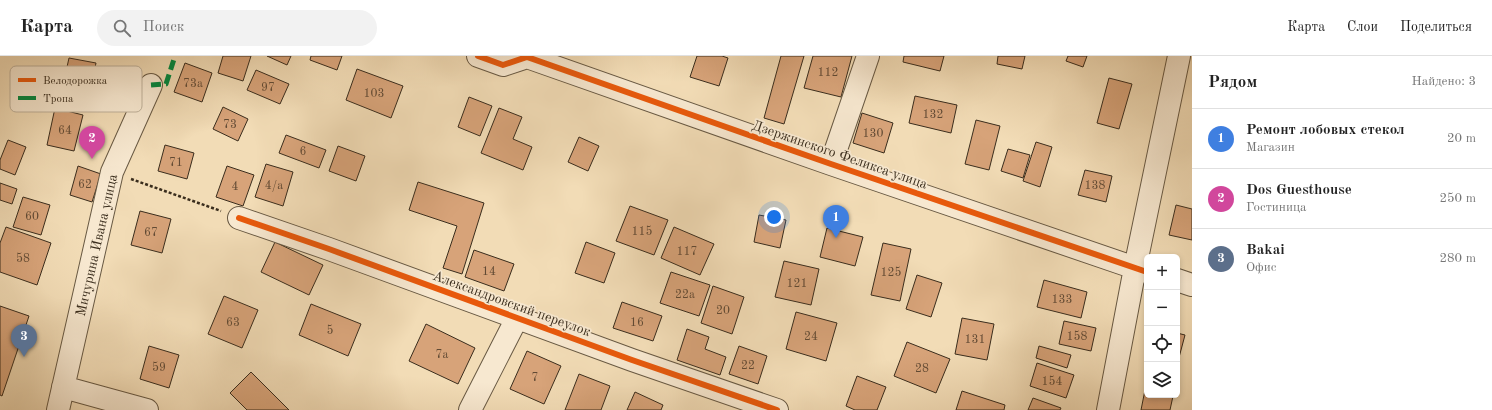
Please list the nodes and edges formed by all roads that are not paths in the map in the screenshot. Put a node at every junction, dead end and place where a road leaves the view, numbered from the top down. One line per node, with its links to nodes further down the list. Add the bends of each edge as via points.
1 (478, 56): 4 (street, Дзержинского Феликса улица, via 503,66)
2 (868, 56): 8 (street)
3 (1179, 56): 10 (street)
4 (526, 57): 8 (street, Дзержинского Феликса улица)
5 (151, 85): 6 (street, Мичурина Ивана улица)
6 (142, 105)
7 (139, 112): 14 (street, Мичурина Ивана улица, via 112,172)
8 (831, 164): 10 (street, Дзержинского Феликса улица)
9 (239, 218): 13 (street, Александровский переулок)
10 (1141, 270): 19 (street)
11 (1180, 281): 12 (street)
12 (1192, 285)
13 (517, 318): 17 (street); 18 (street, Александровский переулок)
14 (63, 386): 15 (street, Мичурина Ивана улица); 16 (street)
15 (58, 410)
16 (147, 410)
17 (470, 410)
18 (777, 410)
19 (1108, 410)

